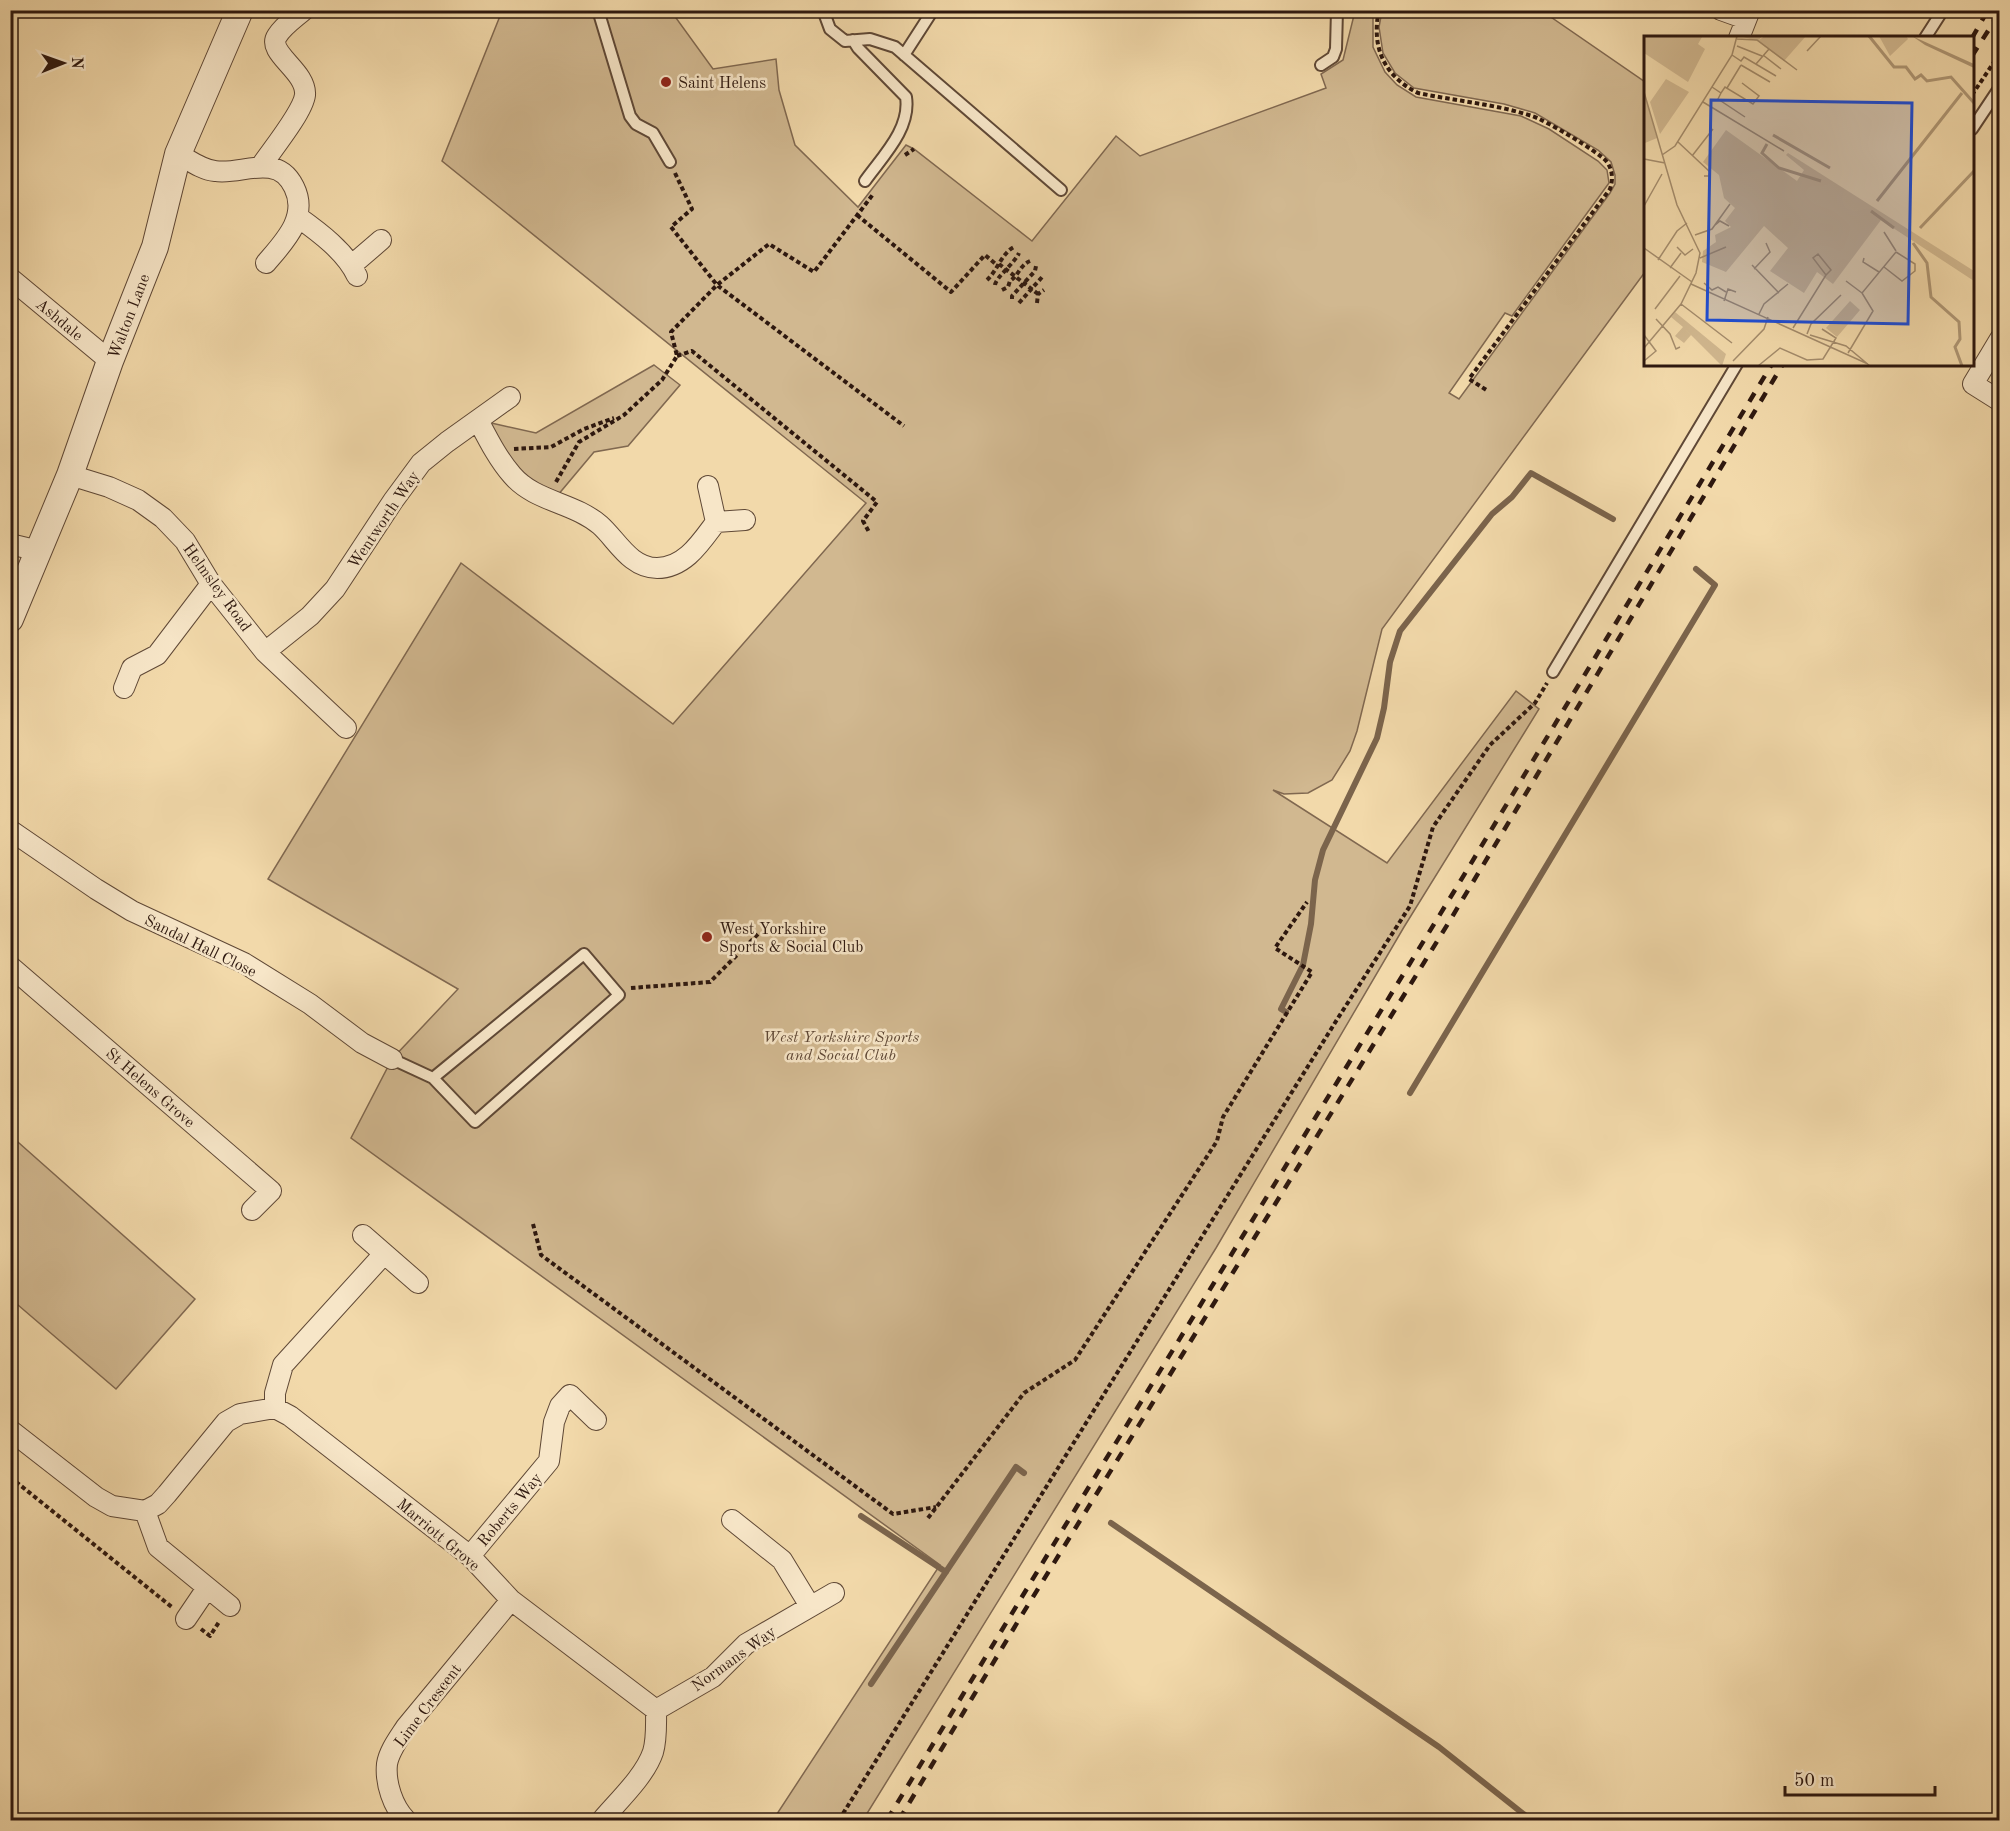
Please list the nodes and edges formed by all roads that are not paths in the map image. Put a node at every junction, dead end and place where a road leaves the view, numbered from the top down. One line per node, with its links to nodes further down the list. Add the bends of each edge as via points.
1 (240, 10): 16 (street, Walton Lane)
2 (304, 10): 18 (street, via 275,38 277,52 298,74 305,94 302,107)
3 (598, 10): 17 (lane, via 630,116 653,133)
4 (823, 10): 11 (lane, via 830,29 845,41)
5 (933, 10): 12 (lane)
6 (1337, 10): 13 (lane, via 1334,57)
7 (1722, 10): 9 (street)
8 (1943, 10): 10 (lane)
9 (1745, 22)
10 (1926, 36)
11 (853, 40): 12 (lane, via 870,39 895,47); 19 (lane, via 906,97 907,106 900,132)
12 (904, 55): 20 (lane)
13 (1321, 64)
14 (2000, 87): 15 (lane)
15 (1974, 126)
16 (178, 154): 18 (street, via 213,171); 26 (street, Walton Lane, via 155,247)
17 (670, 162)
18 (261, 166): 21 (street, via 274,168 291,182 297,192)
19 (865, 181)
20 (1061, 190)
21 (298, 218): 22 (street, via 354,270); 23 (street)
22 (381, 240)
23 (266, 263)
24 (10, 278): 26 (street, Ashdale)
25 (2000, 339): 29 (street, via 1973,384)
26 (111, 361): 31 (street, Walton Lane)
27 (1736, 366): 40 (lane)
28 (510, 397): 30 (street, Wentworth Way)
29 (2000, 401)
30 (478, 420): 34 (street, via 512,476 530,492 599,524 633,561 656,568 677,564 694,551); 39 (street, Wentworth Way, via 421,463 335,589 310,616)
31 (70, 475): 36 (street, Walton Lane); 37 (street, Helmsley Road, via 138,500 163,518 185,540)
32 (708, 486): 34 (street)
33 (745, 520): 34 (street)
34 (716, 522)
35 (10, 544): 36 (street)
36 (39, 551): 38 (street, Walton Lane)
37 (211, 584): 39 (street, Helmsley Road); 41 (street, via 157,655 132,668)
38 (10, 619)
39 (265, 651): 42 (street, Helmsley Road)
40 (1553, 672)
41 (124, 688)
42 (346, 728)
43 (10, 830): 45 (street, Sandal Hall Close, via 132,911 244,963)
44 (10, 966): 47 (street, St Helens Grove, via 271,1191)
45 (392, 1059): 46 (lane)
46 (433, 1078): 46 (lane, via 584,954 619,995 475,1122)
47 (252, 1210)
48 (363, 1235): 49 (street)
49 (383, 1255): 50 (street); 51 (street, via 283,1365)
50 (418, 1284)
51 (275, 1407): 54 (street, via 240,1414 226,1422 158,1504); 56 (street, Marriott Grove)
52 (596, 1420): 56 (street, Roberts Way, via 570,1395 554,1422 549,1461)
53 (10, 1430): 54 (street, via 96,1497 112,1506)
54 (145, 1511): 57 (street, via 158,1547)
55 (732, 1520): 61 (street, via 782,1560)
56 (470, 1556): 59 (street, Marriott Grove)
57 (207, 1588): 60 (street); 62 (street)
58 (834, 1593): 61 (street, Normans Way)
59 (511, 1600): 63 (street, Marriott Grove); 64 (street, Lime Crescent, via 394,1746 387,1764 388,1784)
60 (230, 1606)
61 (810, 1606): 63 (street, Normans Way, via 746,1644 713,1677)
62 (186, 1618)
63 (656, 1710): 65 (street, via 653,1752 644,1770)
64 (406, 1821)
65 (602, 1821)

